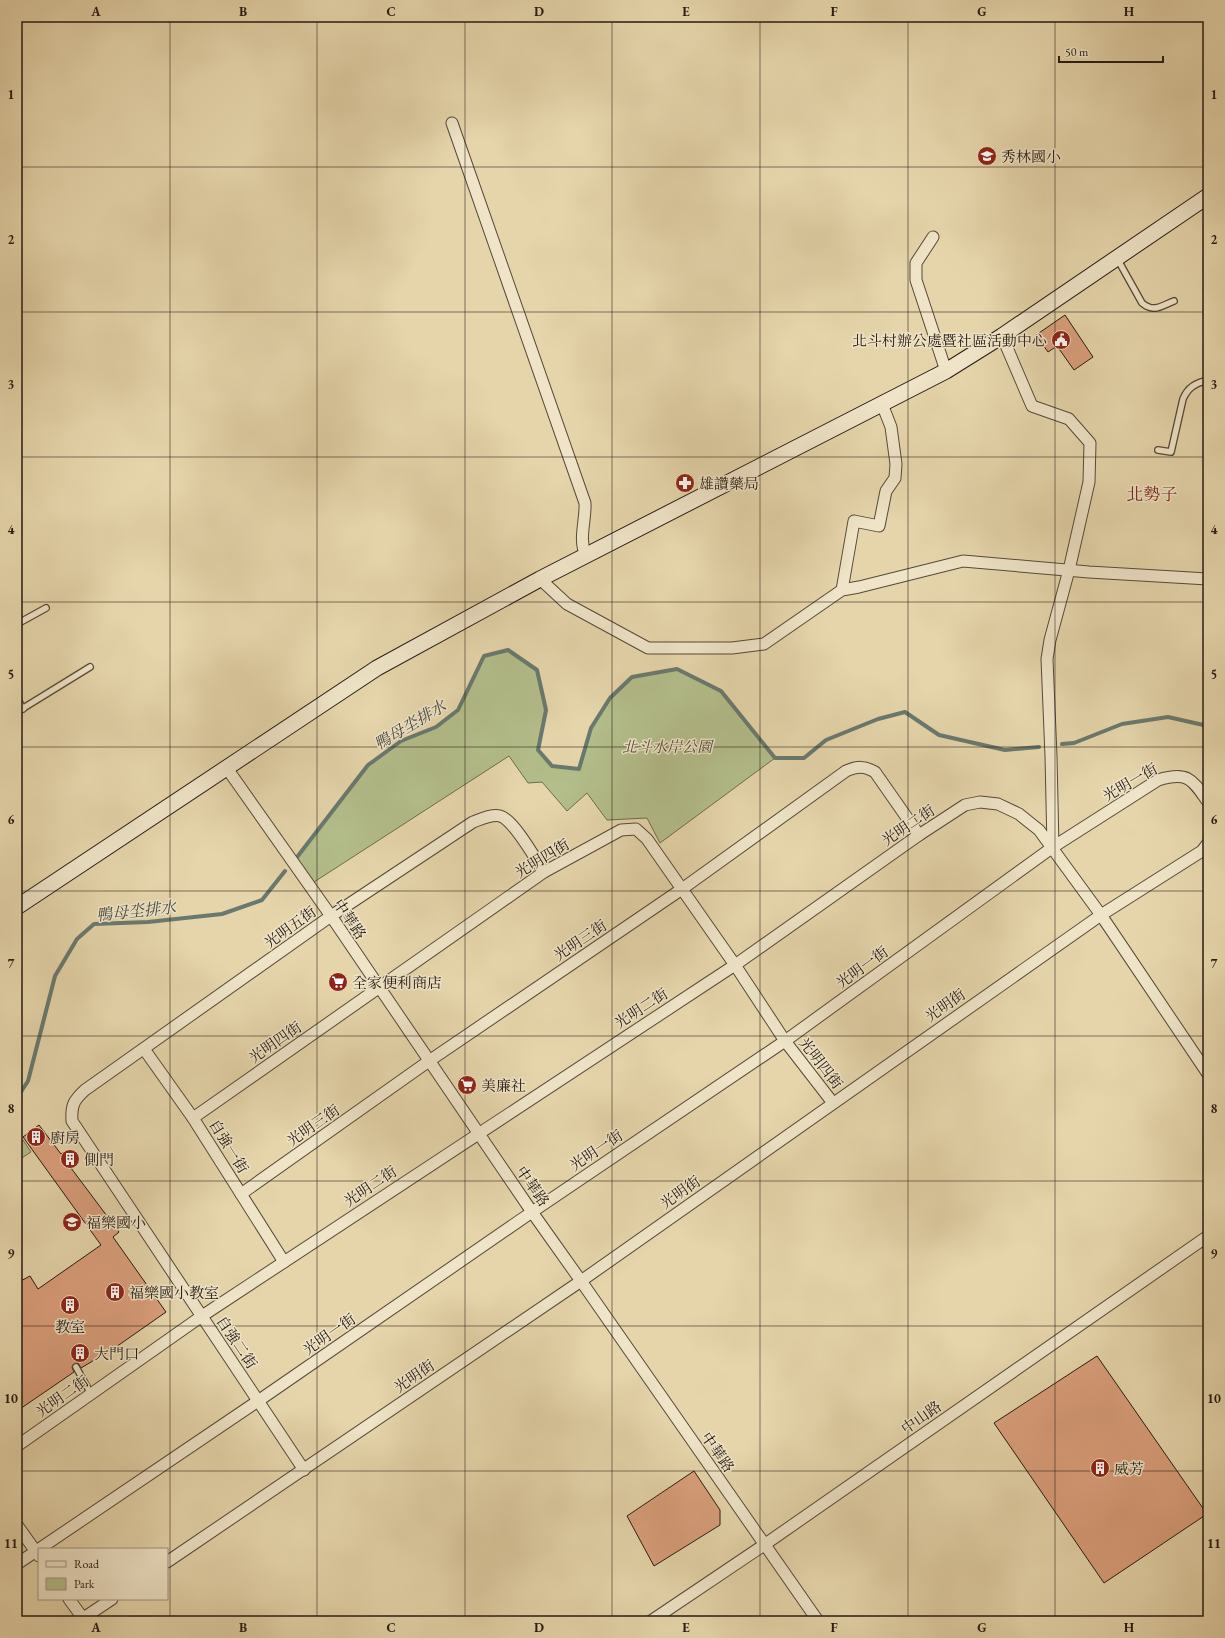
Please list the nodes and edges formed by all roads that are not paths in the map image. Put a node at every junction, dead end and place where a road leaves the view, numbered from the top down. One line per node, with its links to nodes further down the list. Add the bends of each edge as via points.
1 (452, 123): 11 (street, via 585,503 582,548)
2 (1208, 196): 4 (main road)
3 (933, 237): 7 (street, via 916,263 916,280)
4 (1116, 258): 5 (lane, via 1142,303 1148,308 1155,309); 6 (main road)
5 (1174, 301)
6 (1002, 336): 7 (main road); 12 (street, via 1032,406 1069,419 1090,443 1089,482)
7 (946, 371): 9 (main road)
8 (1208, 380): 10 (lane, via 1196,383 1186,391 1171,452)
9 (882, 404): 11 (main road); 15 (street, via 891,427 896,464 895,478 886,491 879,526 854,521)
10 (1158, 450)
11 (586, 556): 13 (main road)
12 (1069, 570): 14 (street); 15 (street, via 963,561); 26 (street, via 1047,659)
13 (540, 579): 15 (street, via 567,604 648,648 732,648 764,644); 22 (main road, via 377,668)
14 (1208, 579)
15 (842, 590)
16 (46, 608): 17 (lane)
17 (17, 624)
18 (90, 667): 20 (lane)
19 (17, 698): 20 (lane)
20 (23, 709): 21 (lane)
21 (17, 712)
22 (226, 767): 29 (main road); 31 (street, 中華路)
23 (1208, 802): 26 (street, 光明一街, via 1194,782 1182,776 1171,776 1158,780)
24 (919, 834): 26 (street, 光明二街, via 964,805 980,802 998,804 1019,814 1039,830); 28 (street, 光明三街, via 875,772 865,767 855,767); 32 (street, 光明二街)
25 (1208, 844): 30 (street, 光明街, via 1202,851)
26 (1053, 847): 30 (street, 光明二街); 34 (street, 光明一街)
27 (544, 872): 28 (street, 光明四街, via 621,830 636,829 647,839); 31 (street, 光明五街, via 511,823 500,816 485,817 473,822); 33 (street, 光明四街)
28 (682, 889): 32 (street, 光明四街); 36 (street, 光明三街)
29 (17, 907)
30 (1101, 915): 37 (street, 光明二街); 38 (street, 光明街)
31 (331, 916): 33 (street, 中華路); 35 (street, 光明五街)
32 (734, 965): 34 (street, 光明四街); 41 (street, 光明二街)
33 (379, 988): 36 (street, 中華路); 40 (street, 光明四街)
34 (786, 1041): 38 (street, 光明四街); 43 (street, 光明一街)
35 (144, 1049): 39 (street, 光明五街, via 85,1090 76,1098); 40 (street, 自強一街)
36 (429, 1061): 41 (street, 中華路); 42 (street, 光明三街)
37 (1208, 1074)
38 (833, 1103): 46 (street, 光明街)
39 (72, 1110): 47 (street, 自強二街, via 72,1121)
40 (193, 1118): 42 (street, 自強一街)
41 (478, 1133): 43 (street, 中華路); 45 (street, 光明二街)
42 (241, 1194): 45 (street, 自強一街)
43 (532, 1212): 46 (street, 中華路); 50 (street, 光明一街)
44 (1208, 1236): 54 (street, 中山路)
45 (284, 1262): 47 (street, 光明二街)
46 (581, 1281): 52 (street, 光明街); 54 (street, 中華路)
47 (202, 1316): 49 (street, 光明二街); 50 (street, 自強二街)
48 (76, 1367): 49 (lane)
49 (91, 1394): 51 (street, 光明二街)
50 (258, 1401): 52 (street, 自強二街); 55 (street, 光明一街)
51 (17, 1446)
52 (304, 1470): 57 (street, 光明街)
53 (17, 1525): 56 (street)
54 (764, 1545): 62 (street, 中山路); 63 (street, 中華路)
55 (46, 1548)
56 (37, 1554): 58 (street, 光明一街)
57 (168, 1561)
58 (17, 1564)
59 (70, 1600): 61 (street)
60 (111, 1600): 61 (street)
61 (82, 1620)
62 (650, 1621)
63 (818, 1621)

